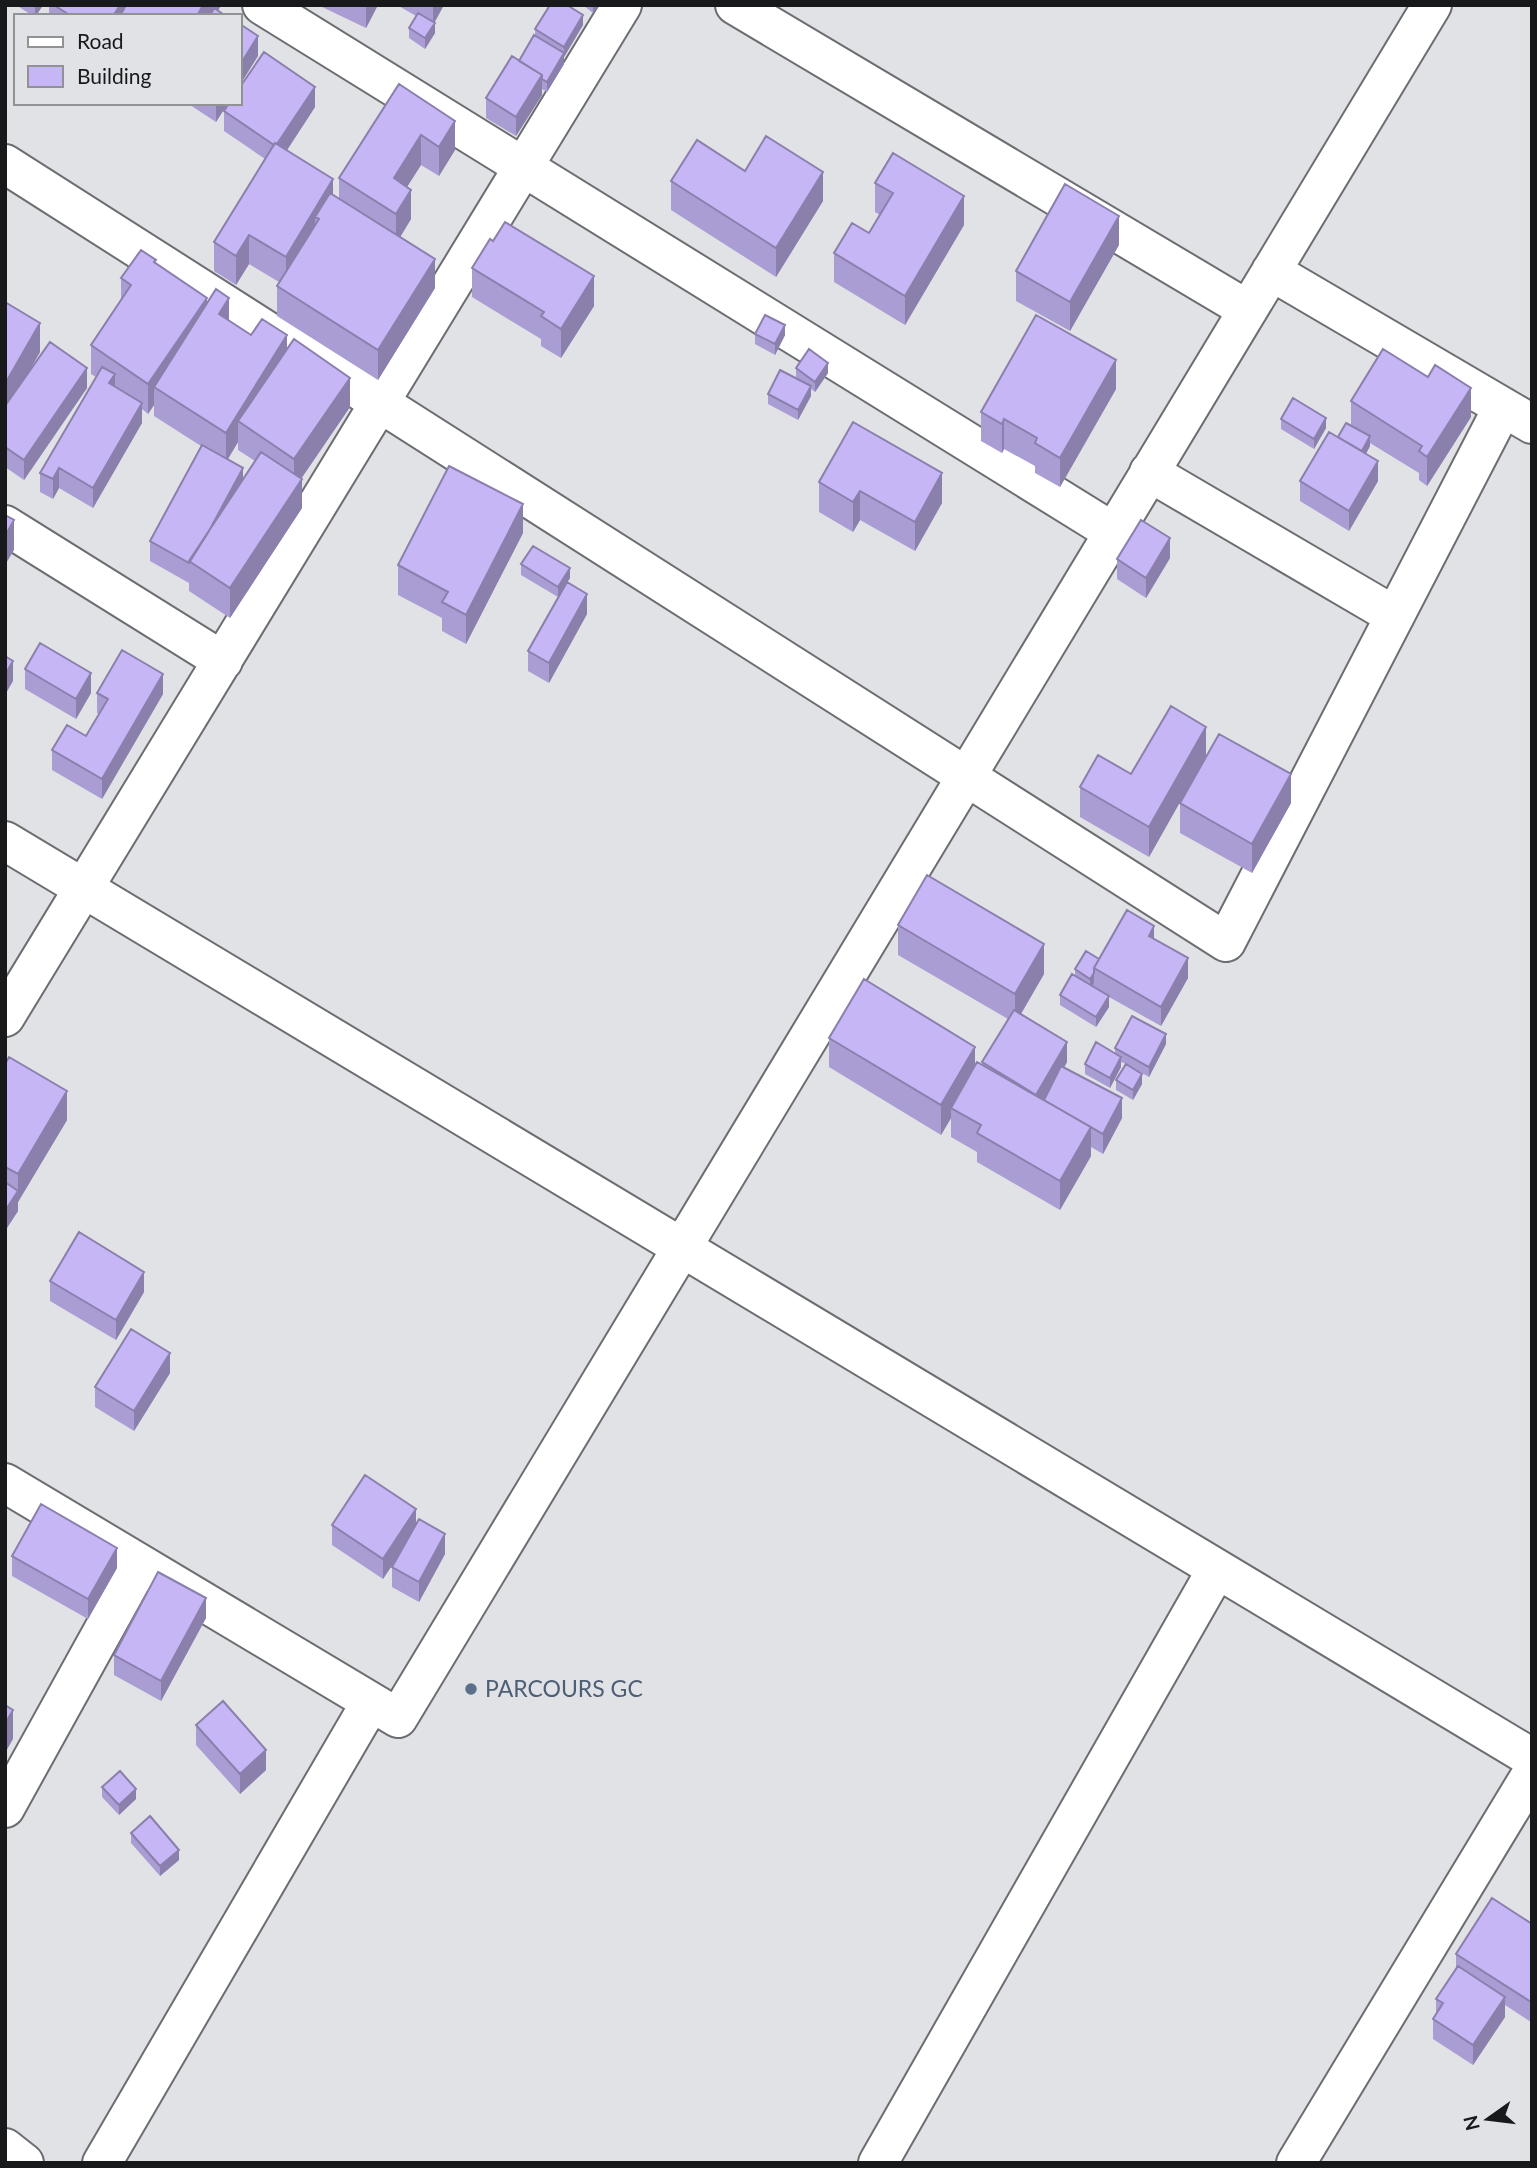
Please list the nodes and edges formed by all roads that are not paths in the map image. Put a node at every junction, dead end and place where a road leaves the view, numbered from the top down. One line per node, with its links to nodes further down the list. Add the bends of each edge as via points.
1 (262, 5): 6 (street)
2 (622, 5): 6 (street)
3 (735, 5): 8 (street)
4 (1432, 5): 7 (street)
5 (5, 164): 9 (street)
6 (524, 167): 9 (street); 13 (street)
7 (1271, 271): 8 (street); 10 (street)
8 (1248, 310): 11 (street)
9 (380, 403): 15 (street); 16 (street)
10 (1517, 416): 14 (street)
11 (1149, 472): 13 (street); 14 (street)
12 (5, 525): 15 (street)
13 (1113, 532): 16 (street)
14 (1395, 616): 16 (street, via 1226,942)
15 (223, 661): 18 (street)
16 (966, 777): 20 (street)
17 (5, 841): 18 (street)
18 (84, 888): 19 (street); 20 (street)
19 (5, 1017)
20 (681, 1248): 23 (street); 24 (street, via 398,1718)
21 (5, 1483): 22 (street)
22 (140, 1564): 24 (street); 27 (street)
23 (1217, 1569): 25 (street); 31 (street)
24 (371, 1702): 30 (street)
25 (1532, 1758)
26 (1532, 1773): 32 (street)
27 (5, 1808)
28 (5, 2148): 29 (street)
29 (24, 2163)
30 (102, 2163)
31 (878, 2163)
32 (1296, 2163)

